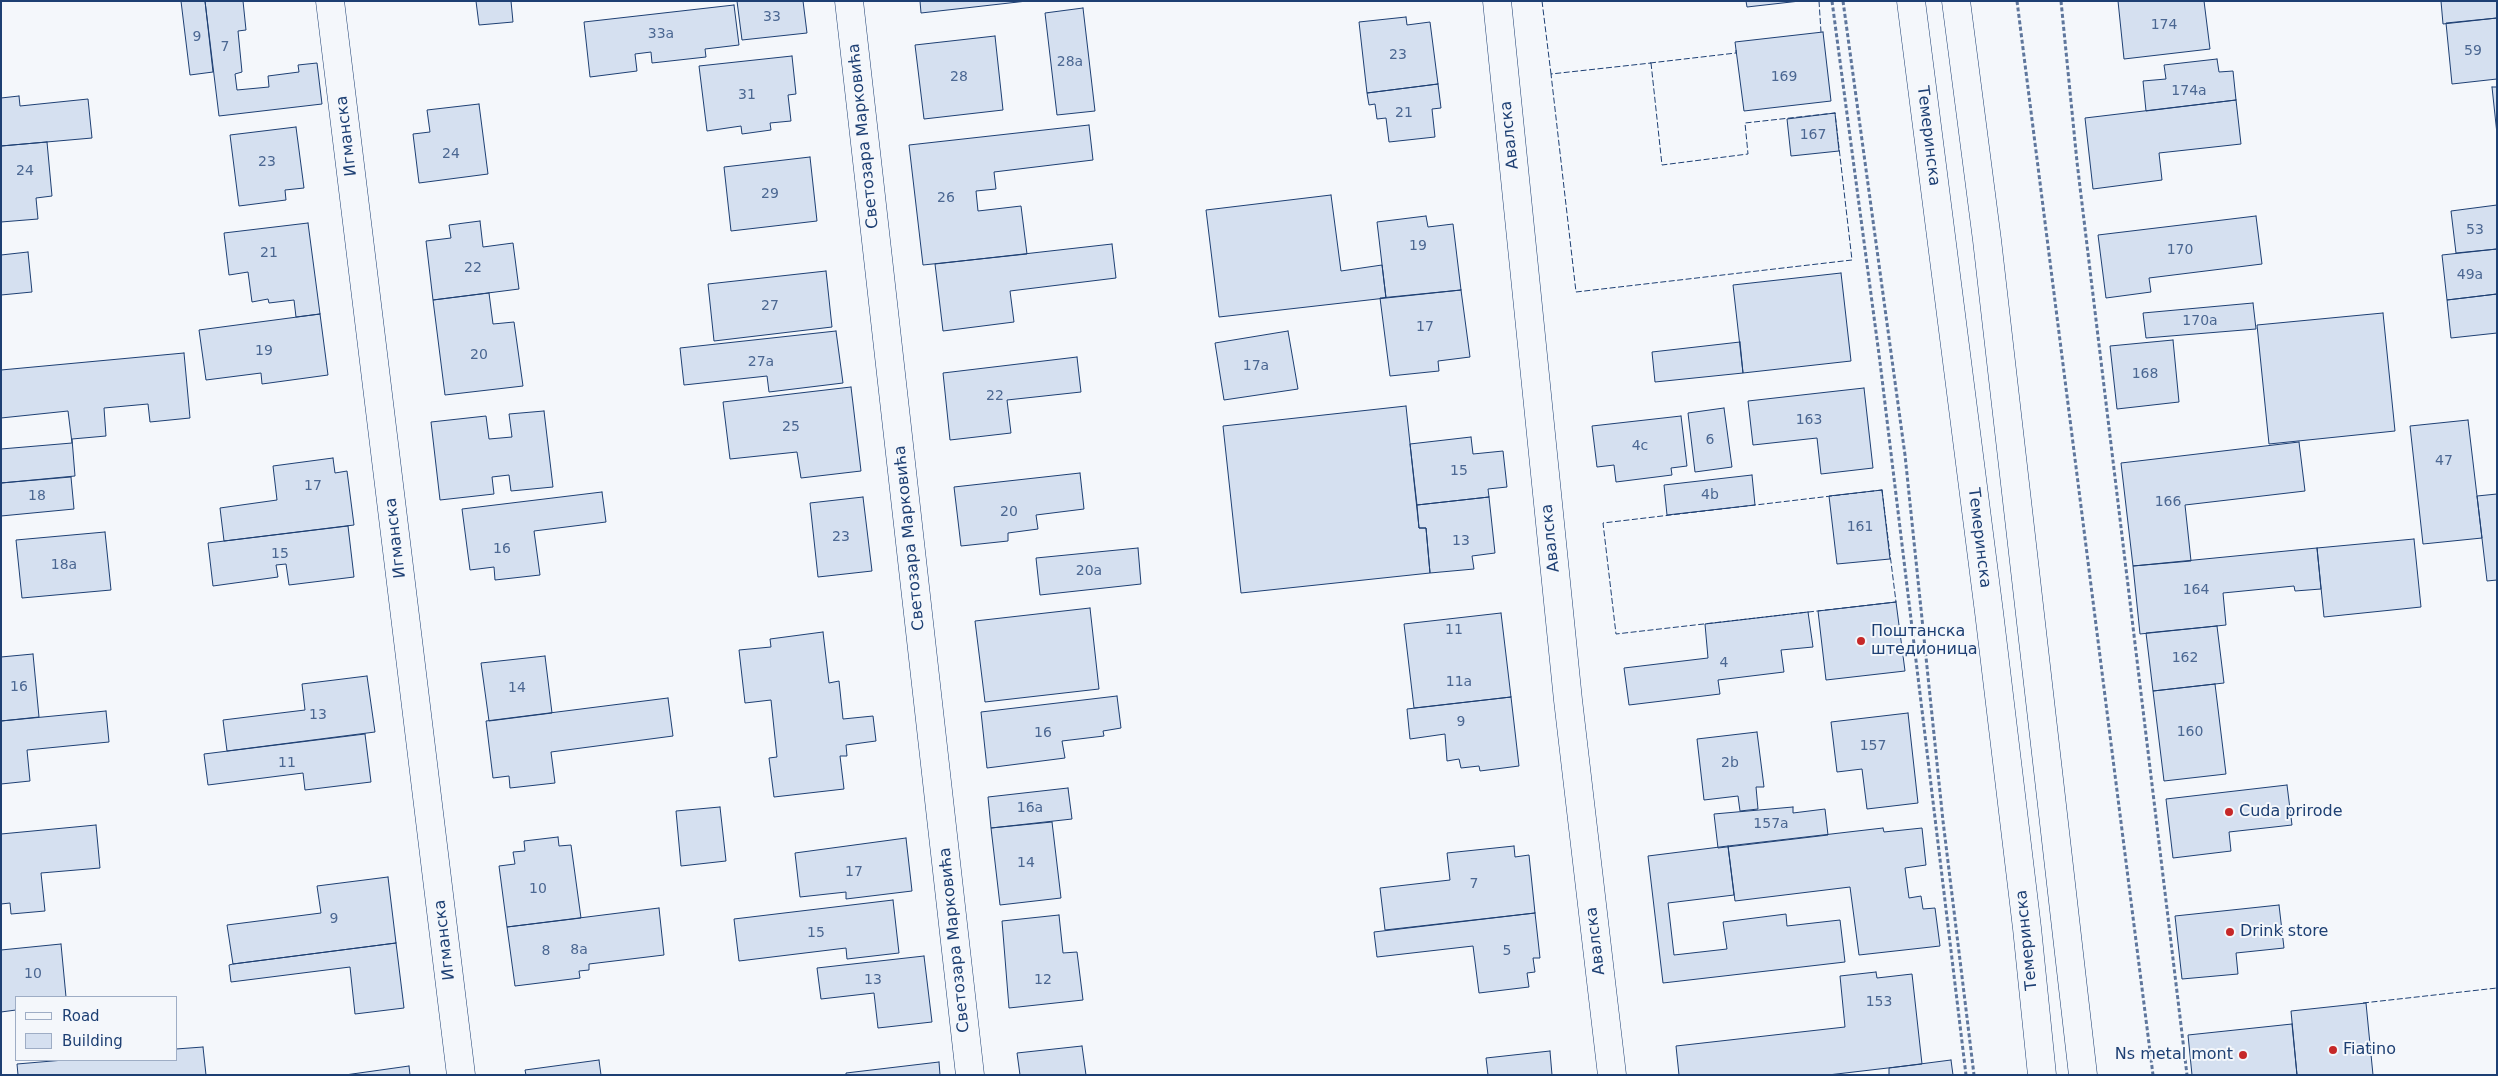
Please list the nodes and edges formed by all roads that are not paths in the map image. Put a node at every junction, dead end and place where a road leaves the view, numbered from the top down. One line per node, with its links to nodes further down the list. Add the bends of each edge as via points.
1 (330, 1): 6 (street, Игманска)
2 (849, 1): 7 (street, Светозара Марковића)
3 (1497, 1): 8 (street, Авалска, via 1568,700)
4 (1911, 1): 9 (street, Темеринска, via 1989,612)
5 (1956, 1): 10 (street, via 1988,250)
6 (461, 1075)
7 (970, 1075)
8 (1612, 1075)
9 (2042, 1075)
10 (2083, 1075)

